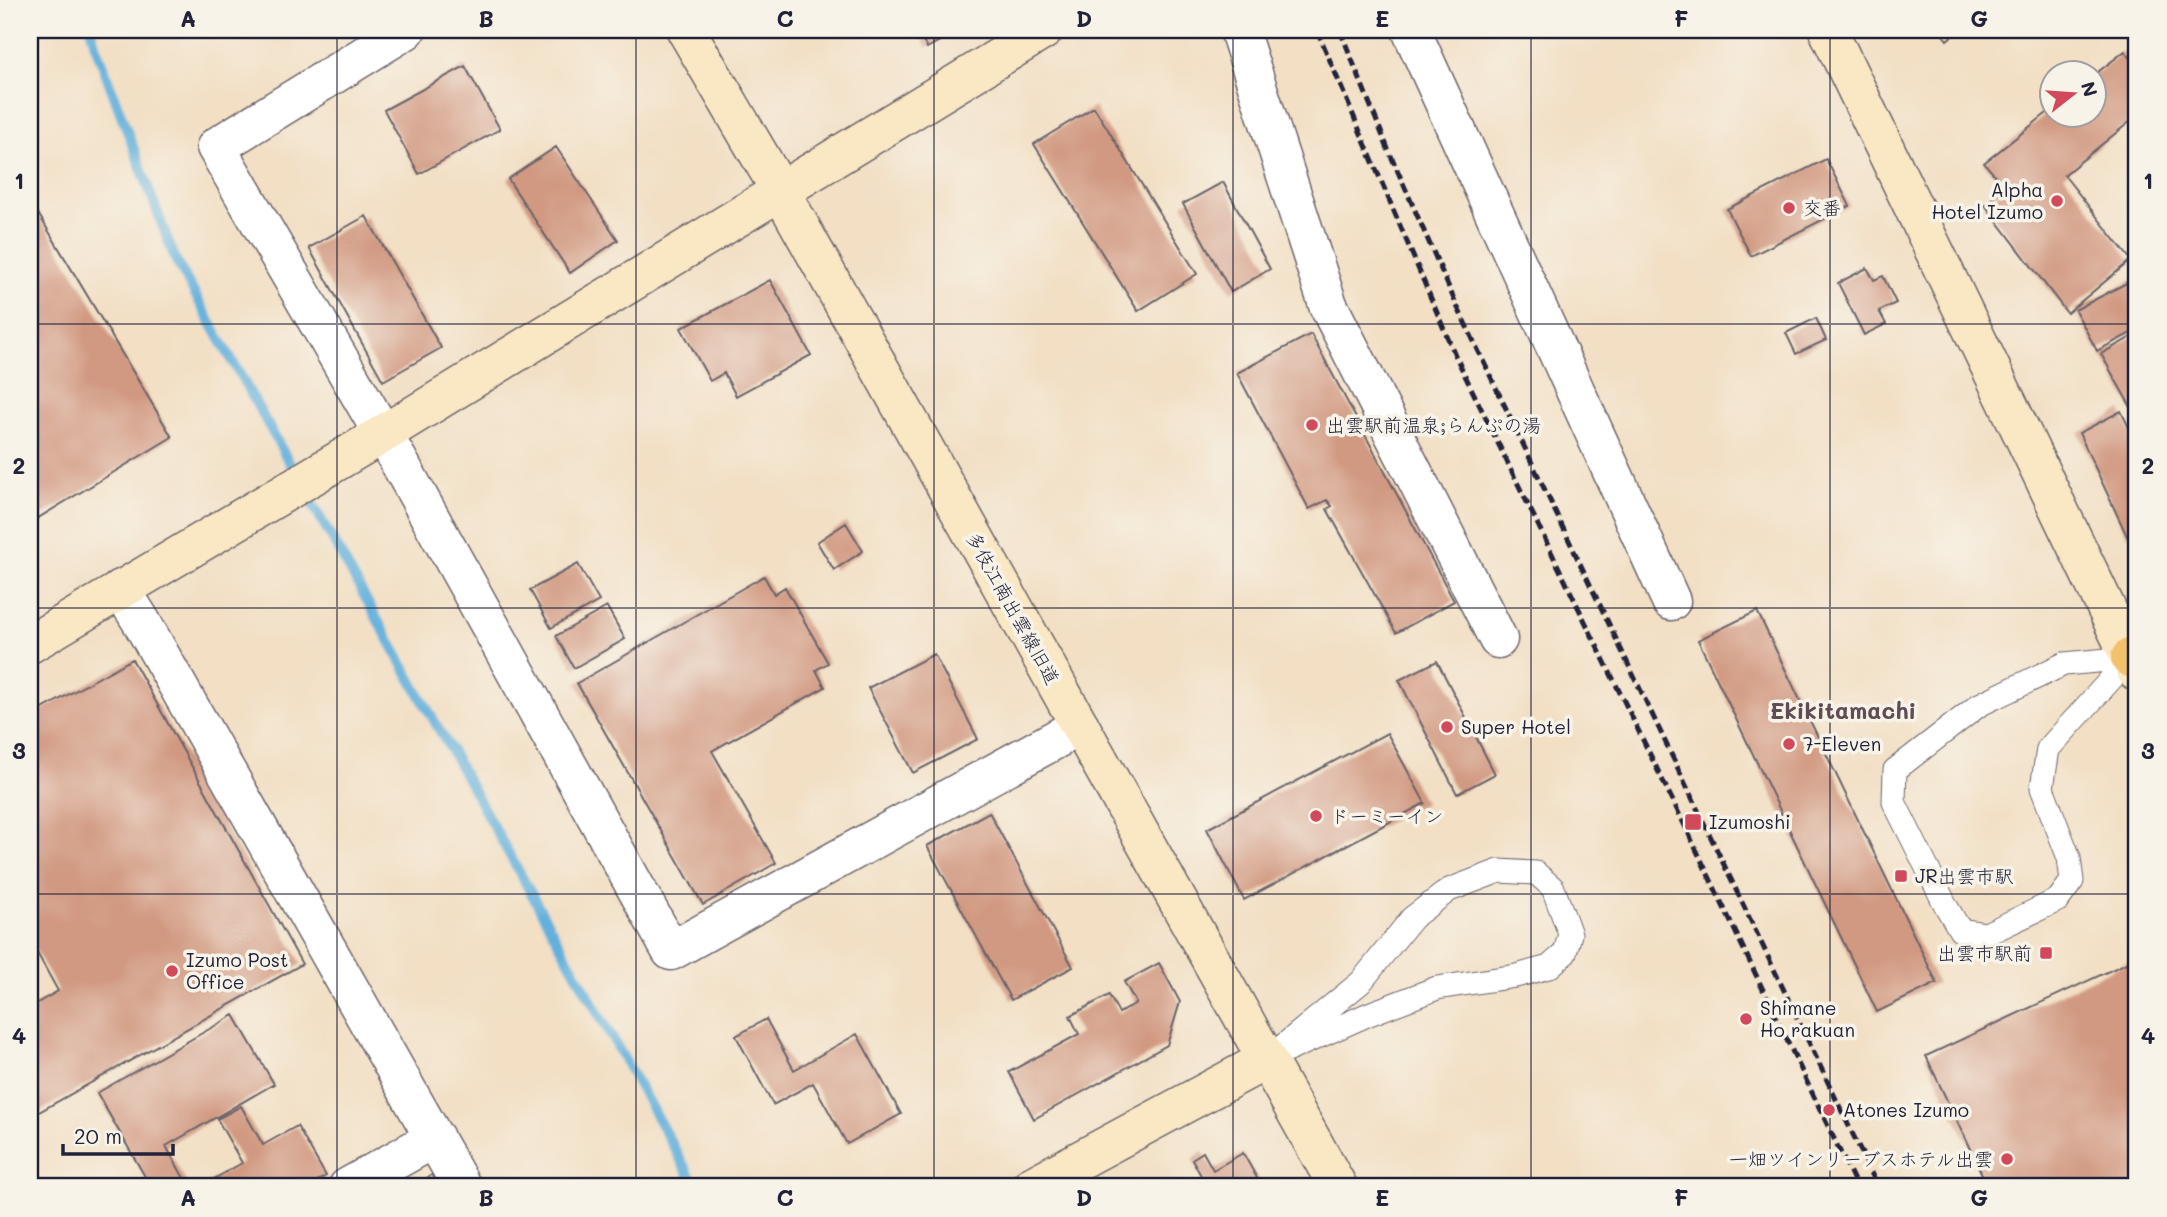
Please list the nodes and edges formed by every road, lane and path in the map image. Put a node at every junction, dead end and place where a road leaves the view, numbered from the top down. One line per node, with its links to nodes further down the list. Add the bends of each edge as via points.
1 (406, 30): 8 (street, via 216,146)
2 (686, 30): 7 (street, 多伎江南出雲線旧道)
3 (1044, 30): 7 (street)
4 (1239, 30): 11 (street, via 1328,305)
5 (1411, 30): 10 (street)
6 (1828, 30): 13 (street)
7 (780, 192): 8 (street); 14 (street, 多伎江南出雲線旧道)
8 (367, 443): 9 (street); 14 (street, via 671,951)
9 (121, 589): 12 (street); 16 (street)
10 (1671, 601)
11 (1498, 639)
12 (30, 644)
13 (2135, 662): 13 (lane, via 2049,749 2042,788 2069,858 2072,881 2058,901 1986,934 1960,930 1894,802 1895,771 1979,705 2064,664)
14 (1080, 726): 15 (street, 多伎江南出雲線旧道)
15 (1266, 1060): 15 (lane, via 1361,982 1412,918 1449,890 1499,871 1536,873 1553,888 1570,934 1565,953 1549,967 1437,988); 19 (street); 20 (street, 多伎江南出雲線旧道)
16 (435, 1138): 17 (street); 18 (street)
17 (348, 1187)
18 (462, 1187)
19 (1030, 1187)
20 (1338, 1187)

